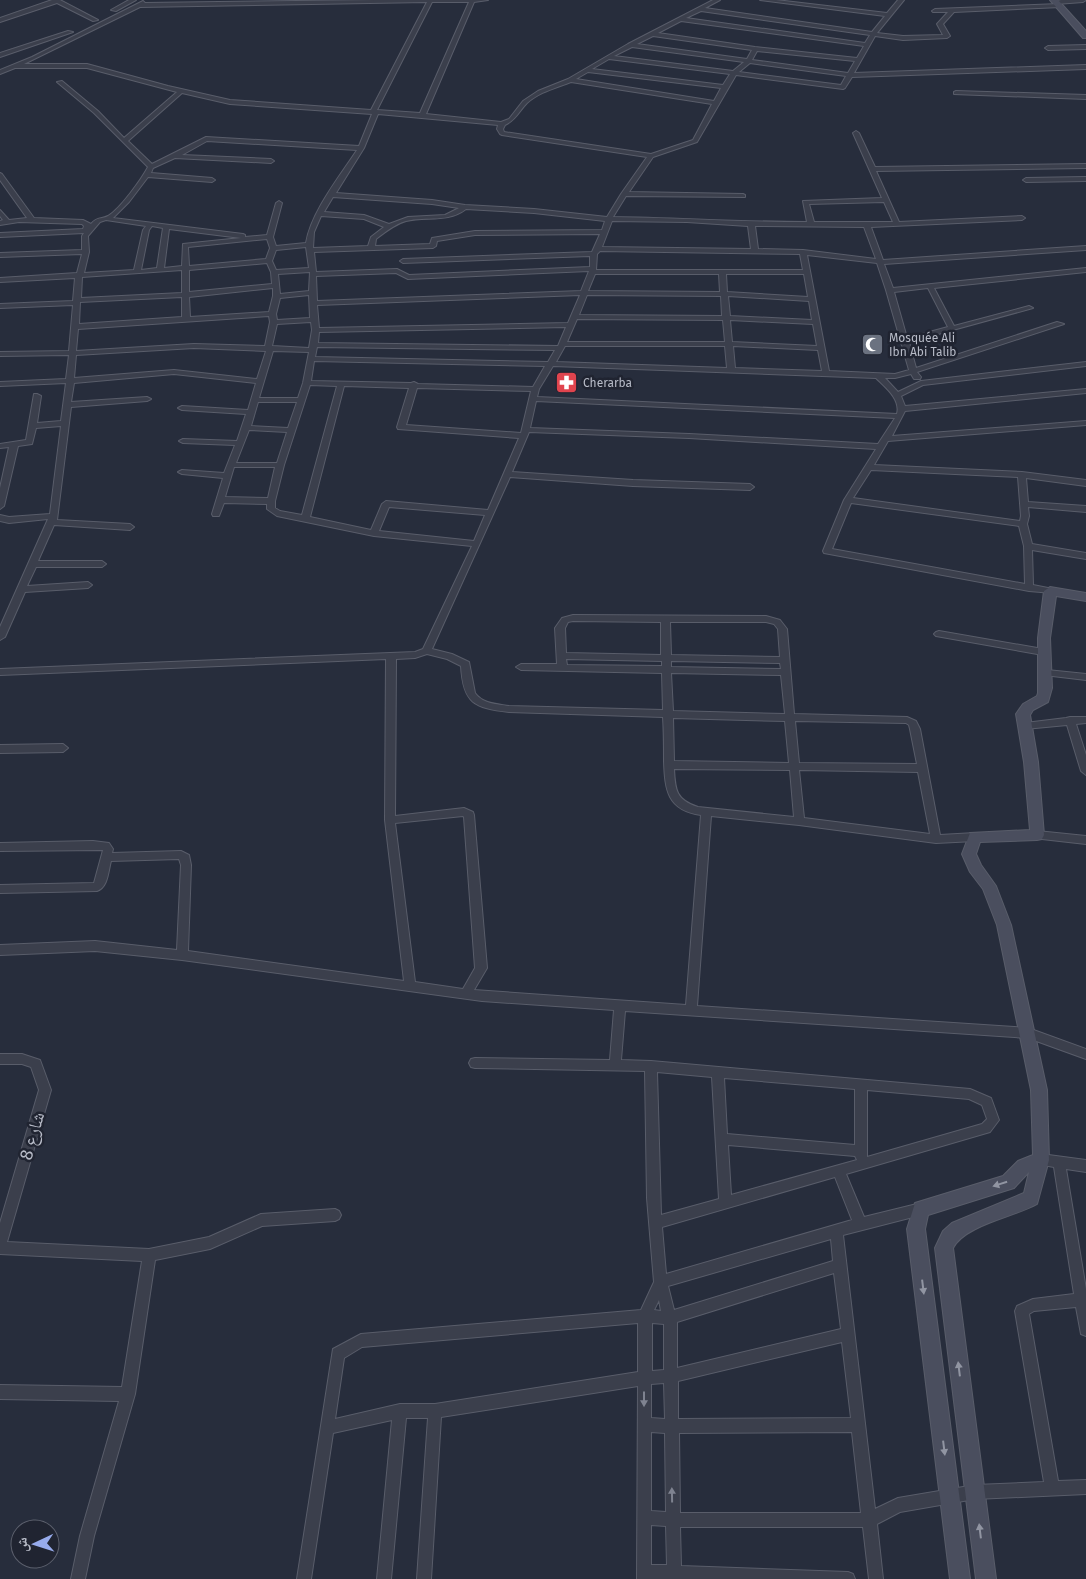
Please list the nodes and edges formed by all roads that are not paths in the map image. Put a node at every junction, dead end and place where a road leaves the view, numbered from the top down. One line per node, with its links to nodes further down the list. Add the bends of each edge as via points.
1 (133, 0): 19 (street)
2 (148, 0): 12 (street)
3 (431, 0): 10 (street); 12 (street); 45 (street)
4 (485, 0): 10 (street)
5 (717, 0): 13 (street)
6 (762, 0): 16 (street)
7 (901, 0): 16 (street)
8 (1084, 0): 11 (street)
9 (56, 1): 18 (street); 19 (street)
10 (472, 1): 46 (street)
11 (1056, 3): 15 (street); 22 (street)
12 (139, 5): 32 (street)
13 (700, 9): 17 (street); 20 (street)
14 (935, 11): 15 (street)
15 (952, 11): 20 (street, via 940,24 947,36 903,38)
16 (889, 15): 20 (street)
17 (679, 19): 21 (street); 23 (street)
18 (0, 20)
19 (95, 20): 28 (street, via 78,30)
20 (874, 33): 23 (street)
21 (653, 34): 24 (street); 27 (street)
22 (1086, 36)
23 (867, 45): 30 (street)
24 (630, 46): 29 (street); 31 (street)
25 (1086, 47): 26 (street)
26 (1048, 48)
27 (755, 49): 30 (street); 31 (street)
28 (0, 55)
29 (608, 57): 34 (street); 36 (street)
30 (858, 60): 37 (street)
31 (748, 62): 36 (street); 37 (street)
32 (15, 66): 35 (street); 41 (street, via 87,66)
33 (1086, 67): 37 (street)
34 (588, 70): 38 (street); 40 (street)
35 (0, 72)
36 (734, 73): 37 (street, via 843,87); 40 (street)
37 (850, 74)
38 (570, 80): 44 (street); 47 (street, via 529,98 511,120)
39 (60, 82): 49 (street)
40 (725, 88): 44 (street)
41 (181, 92): 45 (street, via 230,102); 49 (street)
42 (956, 93): 43 (street)
43 (1086, 97)
44 (716, 103): 52 (street, via 695,141)
45 (374, 112): 46 (street); 50 (street)
46 (422, 115): 47 (street)
47 (502, 124): 52 (street, via 500,129 508,134)
48 (856, 134): 56 (street)
49 (124, 141): 55 (street)
50 (361, 148): 51 (street, via 206,138); 63 (street)
51 (174, 156): 53 (street); 55 (street)
52 (651, 156): 62 (street)
53 (271, 161)
54 (1086, 166): 56 (street)
55 (151, 167): 58 (street)
56 (872, 169): 65 (street)
57 (0, 175): 73 (street)
58 (147, 175): 60 (street); 70 (street)
59 (1086, 179): 61 (street)
60 (212, 180)
61 (1026, 180)
62 (624, 194): 64 (street); 72 (street)
63 (332, 195): 67 (street); 69 (street)
64 (743, 196)
65 (886, 200): 78 (street, via 806,202); 79 (street)
66 (279, 203): 86 (street)
67 (466, 207): 72 (street); 81 (street, via 449,217 407,220)
68 (0, 212): 74 (street)
69 (320, 214): 81 (street, via 371,219); 88 (street, via 311,232)
70 (108, 218): 76 (street); 83 (street, via 98,220)
71 (1022, 218): 79 (street)
72 (609, 219): 77 (street); 84 (street)
73 (32, 220): 74 (street); 83 (street, via 83,222 88,225)
74 (8, 222): 75 (street)
75 (0, 223)
76 (150, 224): 82 (street); 103 (street)
77 (751, 224): 78 (street); 91 (street)
78 (811, 224): 80 (street)
79 (897, 224): 80 (street)
80 (867, 225): 98 (street)
81 (388, 226): 84 (street, via 373,238 372,248 433,246 434,239 475,233)
82 (166, 227): 86 (street); 102 (street)
83 (87, 231): 85 (street); 93 (street)
84 (603, 232): 92 (street)
85 (0, 235)
86 (267, 238): 87 (street); 99 (street, via 185,245)
87 (273, 248): 88 (street); 96 (street)
88 (310, 248): 89 (street); 105 (street)
89 (368, 248)
90 (1086, 248): 98 (street)
91 (755, 250): 92 (street); 94 (street)
92 (596, 251): 97 (street); 100 (street)
93 (86, 252): 95 (street); 108 (street)
94 (803, 252): 98 (street); 107 (street)
95 (0, 255)
96 (269, 261): 99 (street); 104 (street)
97 (403, 261)
98 (882, 262): 112 (street)
99 (186, 269): 102 (street); 115 (street)
100 (592, 270): 105 (street, via 405,277 397,271); 106 (street); 114 (street)
101 (1086, 270): 111 (street)
102 (160, 271): 103 (street)
103 (137, 272): 108 (street)
104 (274, 272): 105 (street); 110 (street)
105 (313, 272): 113 (street)
106 (722, 272): 107 (street); 116 (street)
107 (807, 272): 118 (street)
108 (79, 277): 109 (street); 119 (street)
109 (0, 280)
110 (275, 286): 115 (street); 117 (street)
111 (931, 288): 112 (street); 132 (street)
112 (890, 290): 134 (street)
113 (313, 293): 117 (street); 120 (street)
114 (584, 293): 116 (street); 120 (street); 123 (street)
115 (185, 294): 119 (street); 126 (street)
116 (724, 294): 118 (street); 125 (street)
117 (277, 296): 124 (street)
118 (811, 299): 128 (street)
119 (76, 302): 121 (street); 131 (street)
120 (314, 302): 127 (street)
121 (0, 306)
122 (1029, 308): 132 (street)
123 (575, 317): 125 (street); 130 (street)
124 (273, 318): 126 (street); 127 (street); 139 (street)
125 (727, 318): 128 (street); 135 (street)
126 (186, 320): 131 (street)
127 (315, 320): 133 (street)
128 (817, 322): 138 (street)
129 (1060, 324): 146 (street)
130 (570, 325): 133 (street); 136 (street)
131 (74, 327): 140 (street)
132 (952, 328): 134 (street)
133 (316, 330): 137 (street)
134 (905, 341): 146 (street)
135 (729, 344): 136 (street); 138 (street); 145 (street)
136 (562, 346): 137 (street); 143 (street)
137 (313, 347): 139 (street); 142 (street)
138 (822, 348): 147 (street)
139 (270, 349): 140 (street, via 194,346); 150 (street)
140 (72, 353): 141 (street); 149 (street)
141 (0, 354)
142 (310, 359): 143 (street); 152 (street)
143 (552, 364): 145 (street); 156 (street)
144 (1086, 364): 151 (street)
145 (731, 369): 147 (street)
146 (913, 371): 148 (street); 151 (street)
147 (826, 373): 148 (street)
148 (879, 376): 158 (street)
149 (70, 381): 150 (street, via 174,372); 153 (street); 164 (street)
150 (258, 381): 162 (street)
151 (921, 382): 158 (street)
152 (306, 383): 154 (street); 163 (street)
153 (0, 384)
154 (341, 384): 155 (street); 198 (street)
155 (414, 384): 156 (street); 173 (street, via 401,427)
156 (535, 388): 161 (street)
157 (1086, 392): 167 (street)
158 (897, 395): 167 (street)
159 (37, 396): 170 (street)
160 (147, 399): 164 (street)
161 (534, 399): 167 (street); 173 (street)
162 (255, 400): 163 (street); 166 (street)
163 (301, 400): 172 (street)
164 (67, 405): 168 (street)
165 (182, 408): 166 (street)
166 (250, 412): 171 (street)
167 (901, 413): 176 (street)
168 (65, 423): 170 (street); 197 (street)
169 (1086, 423): 176 (street)
170 (34, 426): 177 (street, via 29,442)
171 (246, 428): 172 (street); 175 (street)
172 (291, 430): 180 (street)
173 (525, 433): 176 (street); 183 (street)
174 (183, 441): 175 (street)
175 (240, 443): 179 (street)
176 (883, 443): 181 (street)
177 (14, 444): 178 (street); 192 (street)
178 (0, 446)
179 (231, 465): 180 (street); 185 (street)
180 (280, 465): 190 (street)
181 (867, 467): 184 (street); 189 (street)
182 (182, 472): 185 (street)
183 (507, 474): 187 (street); 194 (street)
184 (1022, 475): 186 (street); 191 (street)
185 (228, 476): 188 (street)
186 (1086, 483)
187 (750, 487)
188 (221, 500): 190 (street); 195 (street)
189 (848, 500): 199 (street); 208 (street, via 827,551)
190 (271, 501): 198 (street, via 271,509 277,513)
191 (1025, 504): 193 (street); 199 (street)
192 (0, 506)
193 (1086, 510)
194 (491, 513): 201 (street, via 386,504); 202 (street)
195 (216, 514)
196 (0, 518): 197 (street)
197 (53, 519): 200 (street); 205 (street)
198 (305, 519): 201 (street)
199 (1023, 524): 203 (street)
200 (130, 527)
201 (374, 533): 202 (street)
202 (477, 544): 215 (street)
203 (1028, 546): 204 (street); 208 (street)
204 (1086, 556)
205 (33, 564): 206 (street); 209 (street)
206 (102, 564)
207 (88, 585): 209 (street)
208 (1029, 588): 210 (street)
209 (22, 589): 214 (street)
210 (1050, 591): 211 (street); 216 (street)
211 (1086, 597)
212 (665, 620): 218 (street, via 569,619 560,628); 219 (street); 220 (street, via 774,620 781,626)
213 (939, 634): 216 (street)
214 (0, 637)
215 (427, 651): 217 (street); 228 (street, via 466,664 467,685 473,699 487,706)
216 (1044, 652): 226 (street)
217 (391, 656): 224 (street); 240 (street)
218 (562, 656): 219 (street); 222 (street)
219 (666, 658): 220 (street); 223 (street)
220 (785, 660): 225 (street)
221 (520, 667): 222 (street)
222 (562, 667): 223 (street)
223 (666, 669): 225 (street); 228 (street)
224 (0, 672)
225 (786, 672): 229 (street)
226 (1046, 673): 227 (street); 232 (street, via 1043,699 1025,710)
227 (1086, 677)
228 (668, 714): 229 (street); 235 (street)
229 (790, 718): 236 (street); 237 (street, via 907,720 914,726)
230 (1070, 720): 231 (street); 232 (street); 238 (street)
231 (1086, 720)
232 (1025, 726): 242 (street)
233 (63, 748): 234 (street)
234 (0, 749)
235 (671, 765): 236 (street); 239 (street, via 673,795 683,806)
236 (794, 766): 237 (street); 241 (street)
237 (922, 768): 244 (street)
238 (1086, 771)
239 (706, 812): 241 (street); 254 (street)
240 (390, 820): 251 (street); 252 (street, via 464,812 469,815 481,968)
241 (799, 821): 244 (street)
242 (1038, 835): 243 (street); 245 (street)
243 (975, 837): 244 (street); 255 (street, via 969,854 989,886 1004,925)
244 (936, 839)
245 (1086, 840)
246 (0, 847): 247 (street, via 105,846 108,849)
247 (106, 857): 248 (street, via 97,887); 250 (street, via 181,855 185,858)
248 (0, 889)
249 (0, 950): 250 (street, via 95,946)
250 (182, 955): 251 (street)
251 (410, 987): 252 (street)
252 (466, 994): 253 (street)
253 (620, 1005): 254 (street); 259 (street)
254 (691, 1010): 255 (street)
255 (1028, 1033): 256 (street); 265 (street)
256 (1086, 1054)
257 (0, 1059): 275 (street, شارع 8, via 22,1059 36,1064 46,1090)
258 (475, 1063): 259 (street)
259 (615, 1065): 260 (street)
260 (651, 1066): 261 (street); 272 (street)
261 (718, 1072): 262 (street); 263 (street)
262 (861, 1084): 264 (street); 266 (street, via 970,1094 987,1102 993,1120 986,1128)
263 (721, 1139): 264 (street); 269 (street)
264 (861, 1151): 266 (street)
265 (1050, 1161): 267 (street); 270 (street, one-way to 270, via 1024,1166 1008,1182); 279 (street); 296 (street, one-way to 265, via 944,1248 951,1235 963,1226 1008,1211 1031,1198)
266 (861, 1164): 268 (street)
267 (1086, 1166)
268 (838, 1171): 269 (street); 273 (street)
269 (725, 1204): 272 (street)
270 (921, 1208): 273 (street); 297 (street, one-way to 297, via 916,1229)
271 (335, 1215): 276 (street, via 261,1220 210,1243)
272 (656, 1224): 278 (street)
273 (860, 1224): 274 (street)
274 (836, 1231): 277 (street); 278 (street)
275 (0, 1246): 276 (street)
276 (149, 1255): 287 (street)
277 (840, 1265): 281 (street); 283 (street)
278 (660, 1282): 280 (street); 281 (street)
279 (1080, 1300): 282 (street); 295 (street, via 1033,1305 1022,1311)
280 (645, 1316): 281 (street); 285 (street); 293 (street, via 361,1341 338,1354)
281 (670, 1318): 284 (street)
282 (1086, 1329)
283 (848, 1334): 284 (street); 291 (street)
284 (671, 1376): 285 (street); 292 (street)
285 (644, 1378): 289 (street); 290 (street, one-way to 290)
286 (0, 1392): 287 (street)
287 (128, 1394): 303 (street, via 87,1536)
288 (400, 1410): 289 (street); 293 (street); 305 (street)
289 (435, 1411): 306 (street)
290 (644, 1425): 292 (street); 298 (street)
291 (858, 1425): 292 (street); 300 (street)
292 (671, 1426): 299 (street, one-way to 292)
293 (328, 1427): 304 (street)
294 (1086, 1487): 295 (street)
295 (1052, 1488): 296 (street)
296 (975, 1492): 297 (street); 310 (street, one-way to 296)
297 (949, 1497): 300 (street, via 898,1505); 309 (street)
298 (644, 1517): 299 (street); 301 (street)
299 (673, 1520): 300 (street); 302 (street)
300 (869, 1520): 308 (street)
301 (644, 1575): 302 (street)
302 (674, 1576): 307 (street)
303 (78, 1579)
304 (304, 1579)
305 (384, 1579)
306 (424, 1579)
307 (848, 1579)
308 (876, 1579)
309 (960, 1579)
310 (986, 1579)

